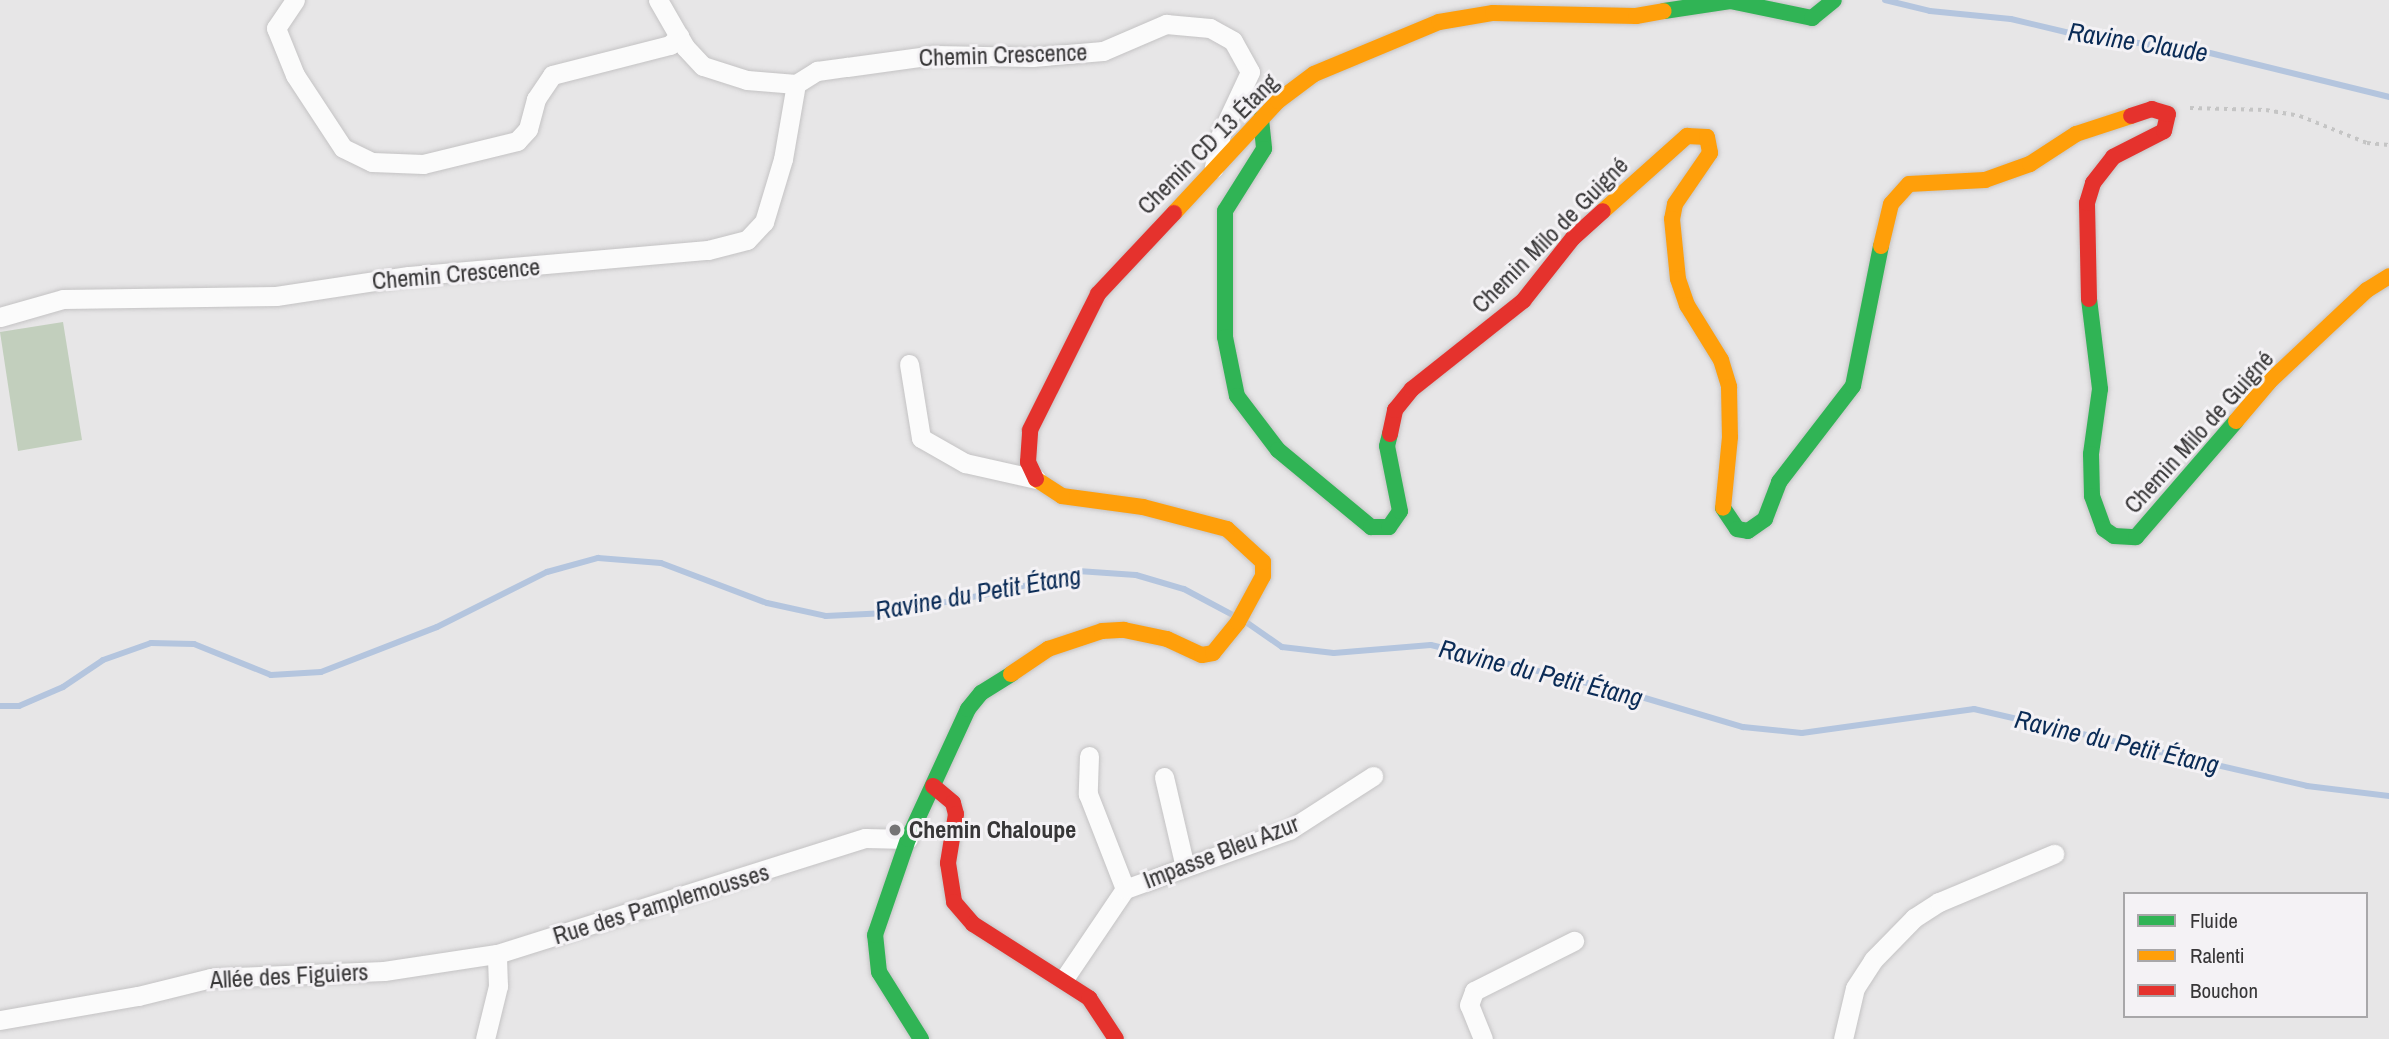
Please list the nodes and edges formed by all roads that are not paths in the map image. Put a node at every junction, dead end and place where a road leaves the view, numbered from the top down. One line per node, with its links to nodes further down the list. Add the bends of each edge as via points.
1 (295, 0): 4 (street, via 276,28 295,75 343,148 372,162 423,164 517,141 528,129 536,99 552,75 670,45)
2 (659, 0): 4 (street, Chemin Crescence)
3 (1834, 1): 6 (street, Chemin CD 13 Étang, via 1812,18 1730,1 1636,16 1463,16 1314,74)
4 (679, 36): 5 (street, Chemin Crescence, via 703,66 747,80)
5 (796, 84): 7 (street, Chemin Crescence, via 817,71 847,66 935,55 1032,57 1103,51 1166,24 1210,28 1233,41 1250,72 1221,134); 9 (street, Chemin Crescence, via 783,159 764,222 747,240 578,264 409,276 276,296 63,299)
6 (1261, 119): 7 (street, Chemin CD 13 Étang); 8 (street, Chemin Milo de Guigné, via 1264,149 1225,211 1225,337 1237,396 1278,450 1371,527 1389,527 1399,510 1387,446 1395,410 1412,389 1523,301 1573,237 1687,136 1707,137 1710,153 1675,204 1678,279 1687,305 1708,333 1729,387 1732,407 1723,511 1730,523 1748,531 1765,519 1779,482 1853,386 1886,223 1899,192 1909,184 1985,180 2012,172 2076,134 2152,109 2168,114 2164,131 2126,148 2108,163 2093,183 2087,202 2085,264 2099,389 2091,453 2092,496 2104,529 2127,539 2146,528 2270,381 2367,290)
7 (1213, 169): 11 (street, Chemin CD 13 Étang, via 1088,308 1030,430 1028,462)
8 (2389, 276)
9 (0, 317)
10 (909, 364): 11 (street, via 921,438 965,463)
11 (1036, 479): 15 (street, via 1062,496 1143,507 1227,529 1263,562 1259,589 1220,647 1202,655 1167,639 1124,630 1081,636 1048,649 981,694 960,724)
12 (1089, 756): 19 (street, via 1088,794)
13 (1373, 776): 18 (street, Impasse Bleu Azur, via 1289,830)
14 (1164, 777): 18 (street)
15 (933, 786): 16 (street); 22 (street, via 953,803 956,814 948,863 954,902 973,924)
16 (908, 839): 21 (street, Rue des Pamplemousses, via 865,838); 25 (street, via 889,887 875,955 892,999)
17 (2054, 854): 28 (street, via 1939,902 1914,919 1872,960 1855,988)
18 (1185, 867): 19 (street, Impasse Bleu Azur)
19 (1125, 889): 22 (street, Impasse Bleu Azur)
20 (1574, 941): 27 (street, via 1474,991 1469,1006)
21 (497, 954): 23 (street, Allée des Figuiers, via 384,971 211,978); 24 (street, via 498,986)
22 (1064, 979): 26 (street, via 1089,998)
23 (0, 1020)
24 (485, 1039)
25 (920, 1039)
26 (1116, 1039)
27 (1483, 1039)
28 (1843, 1039)

